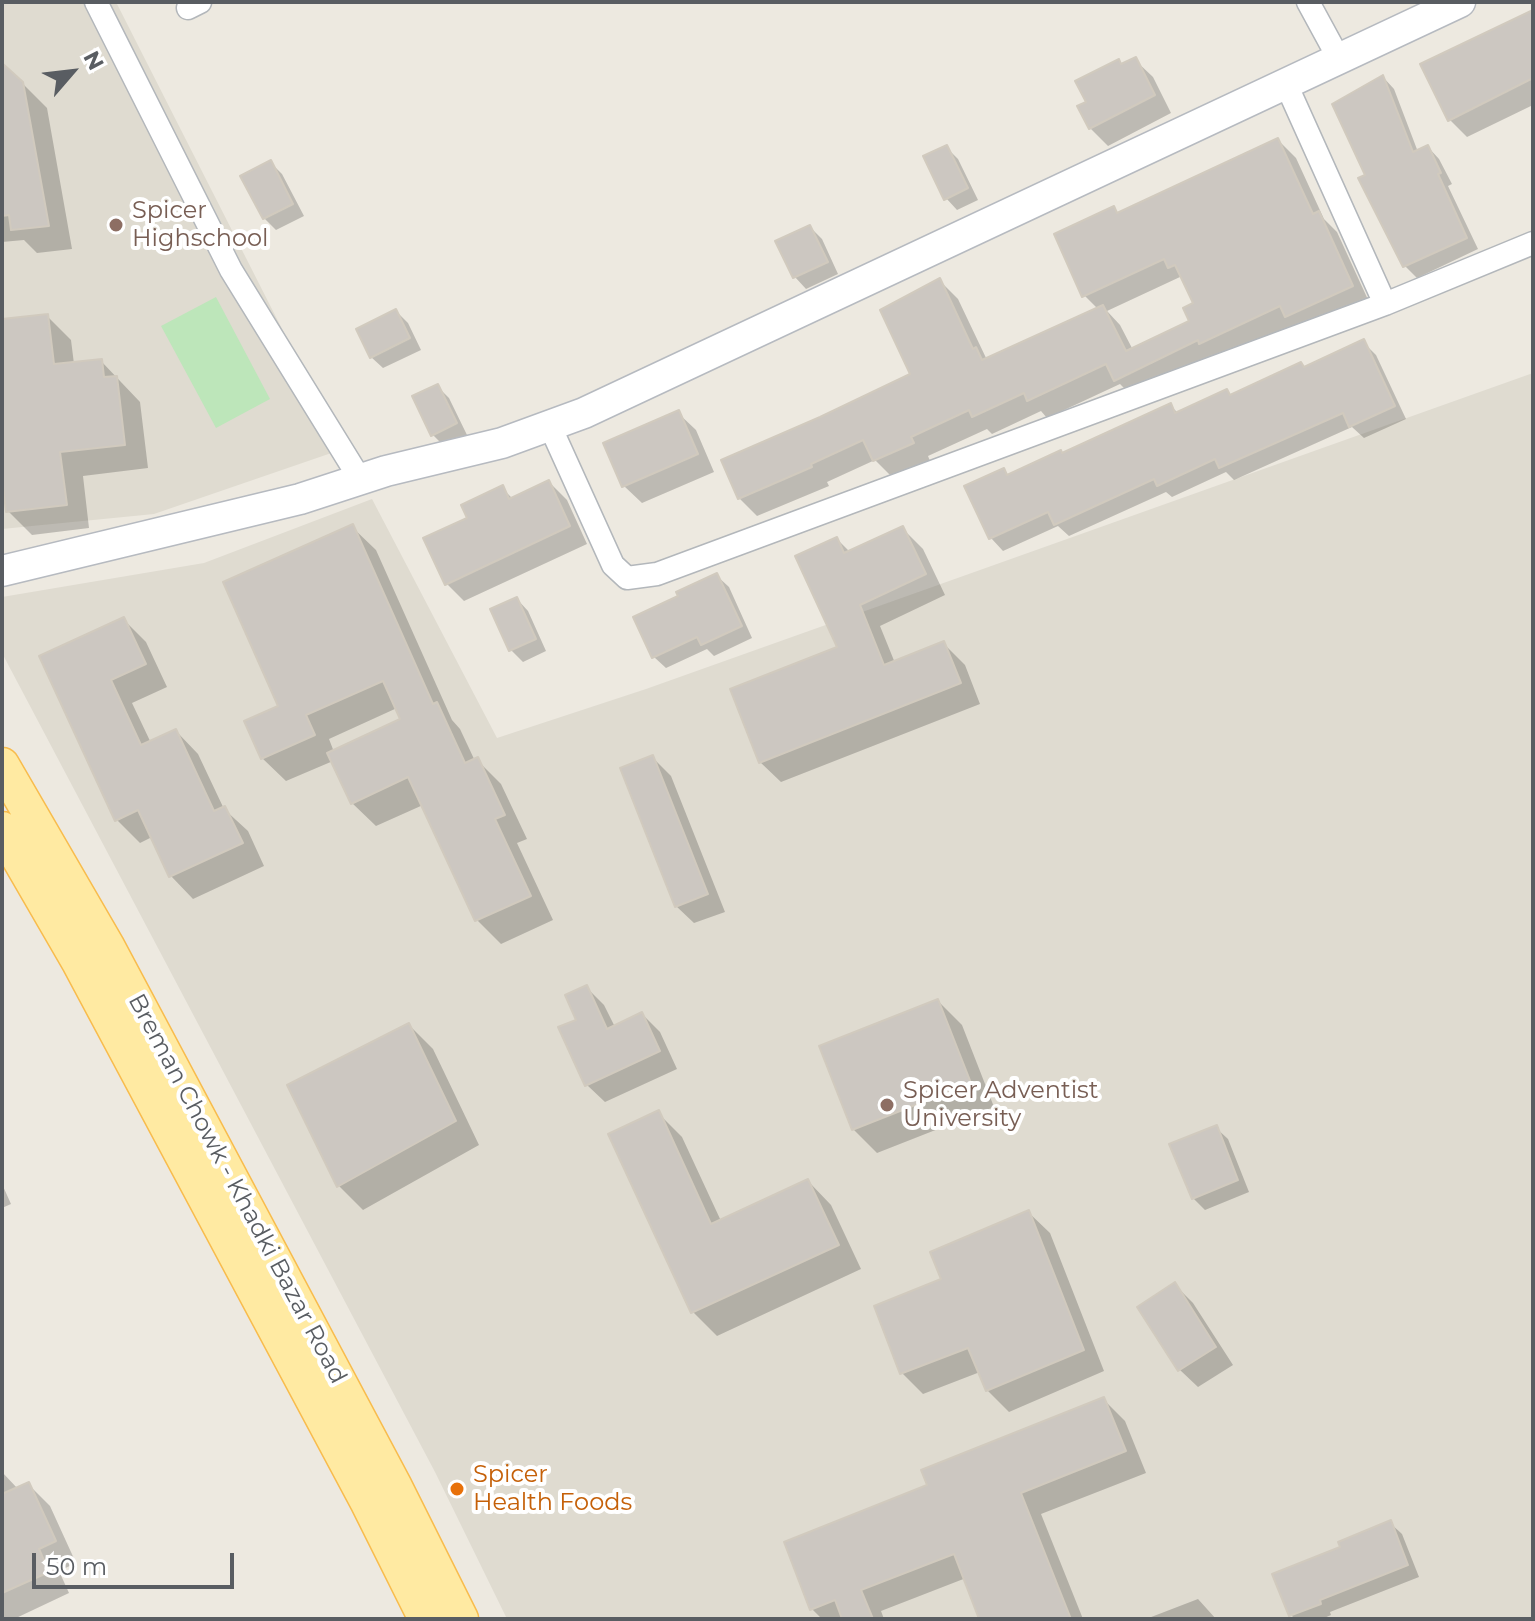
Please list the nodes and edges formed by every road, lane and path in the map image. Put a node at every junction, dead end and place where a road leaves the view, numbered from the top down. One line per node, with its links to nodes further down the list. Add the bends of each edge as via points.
1 (96, 2): 9 (street, via 231,270)
2 (1308, 2): 4 (street)
3 (1460, 2): 4 (street)
4 (1339, 59): 5 (street)
5 (1286, 84): 7 (street); 8 (street)
6 (1533, 243): 7 (street)
7 (1385, 304): 8 (street, via 657,574 627,578 613,565)
8 (550, 426): 9 (street)
9 (360, 479): 10 (street, via 216,521)
10 (2, 571)
11 (2, 765): 14 (main road, Breman Chowk - Khadki Bazar Road, via 114,960)
12 (2, 829): 13 (main road, Breman Chowk - Khadki Bazar Road, via 79,962)
13 (426, 1619)
14 (461, 1619)

